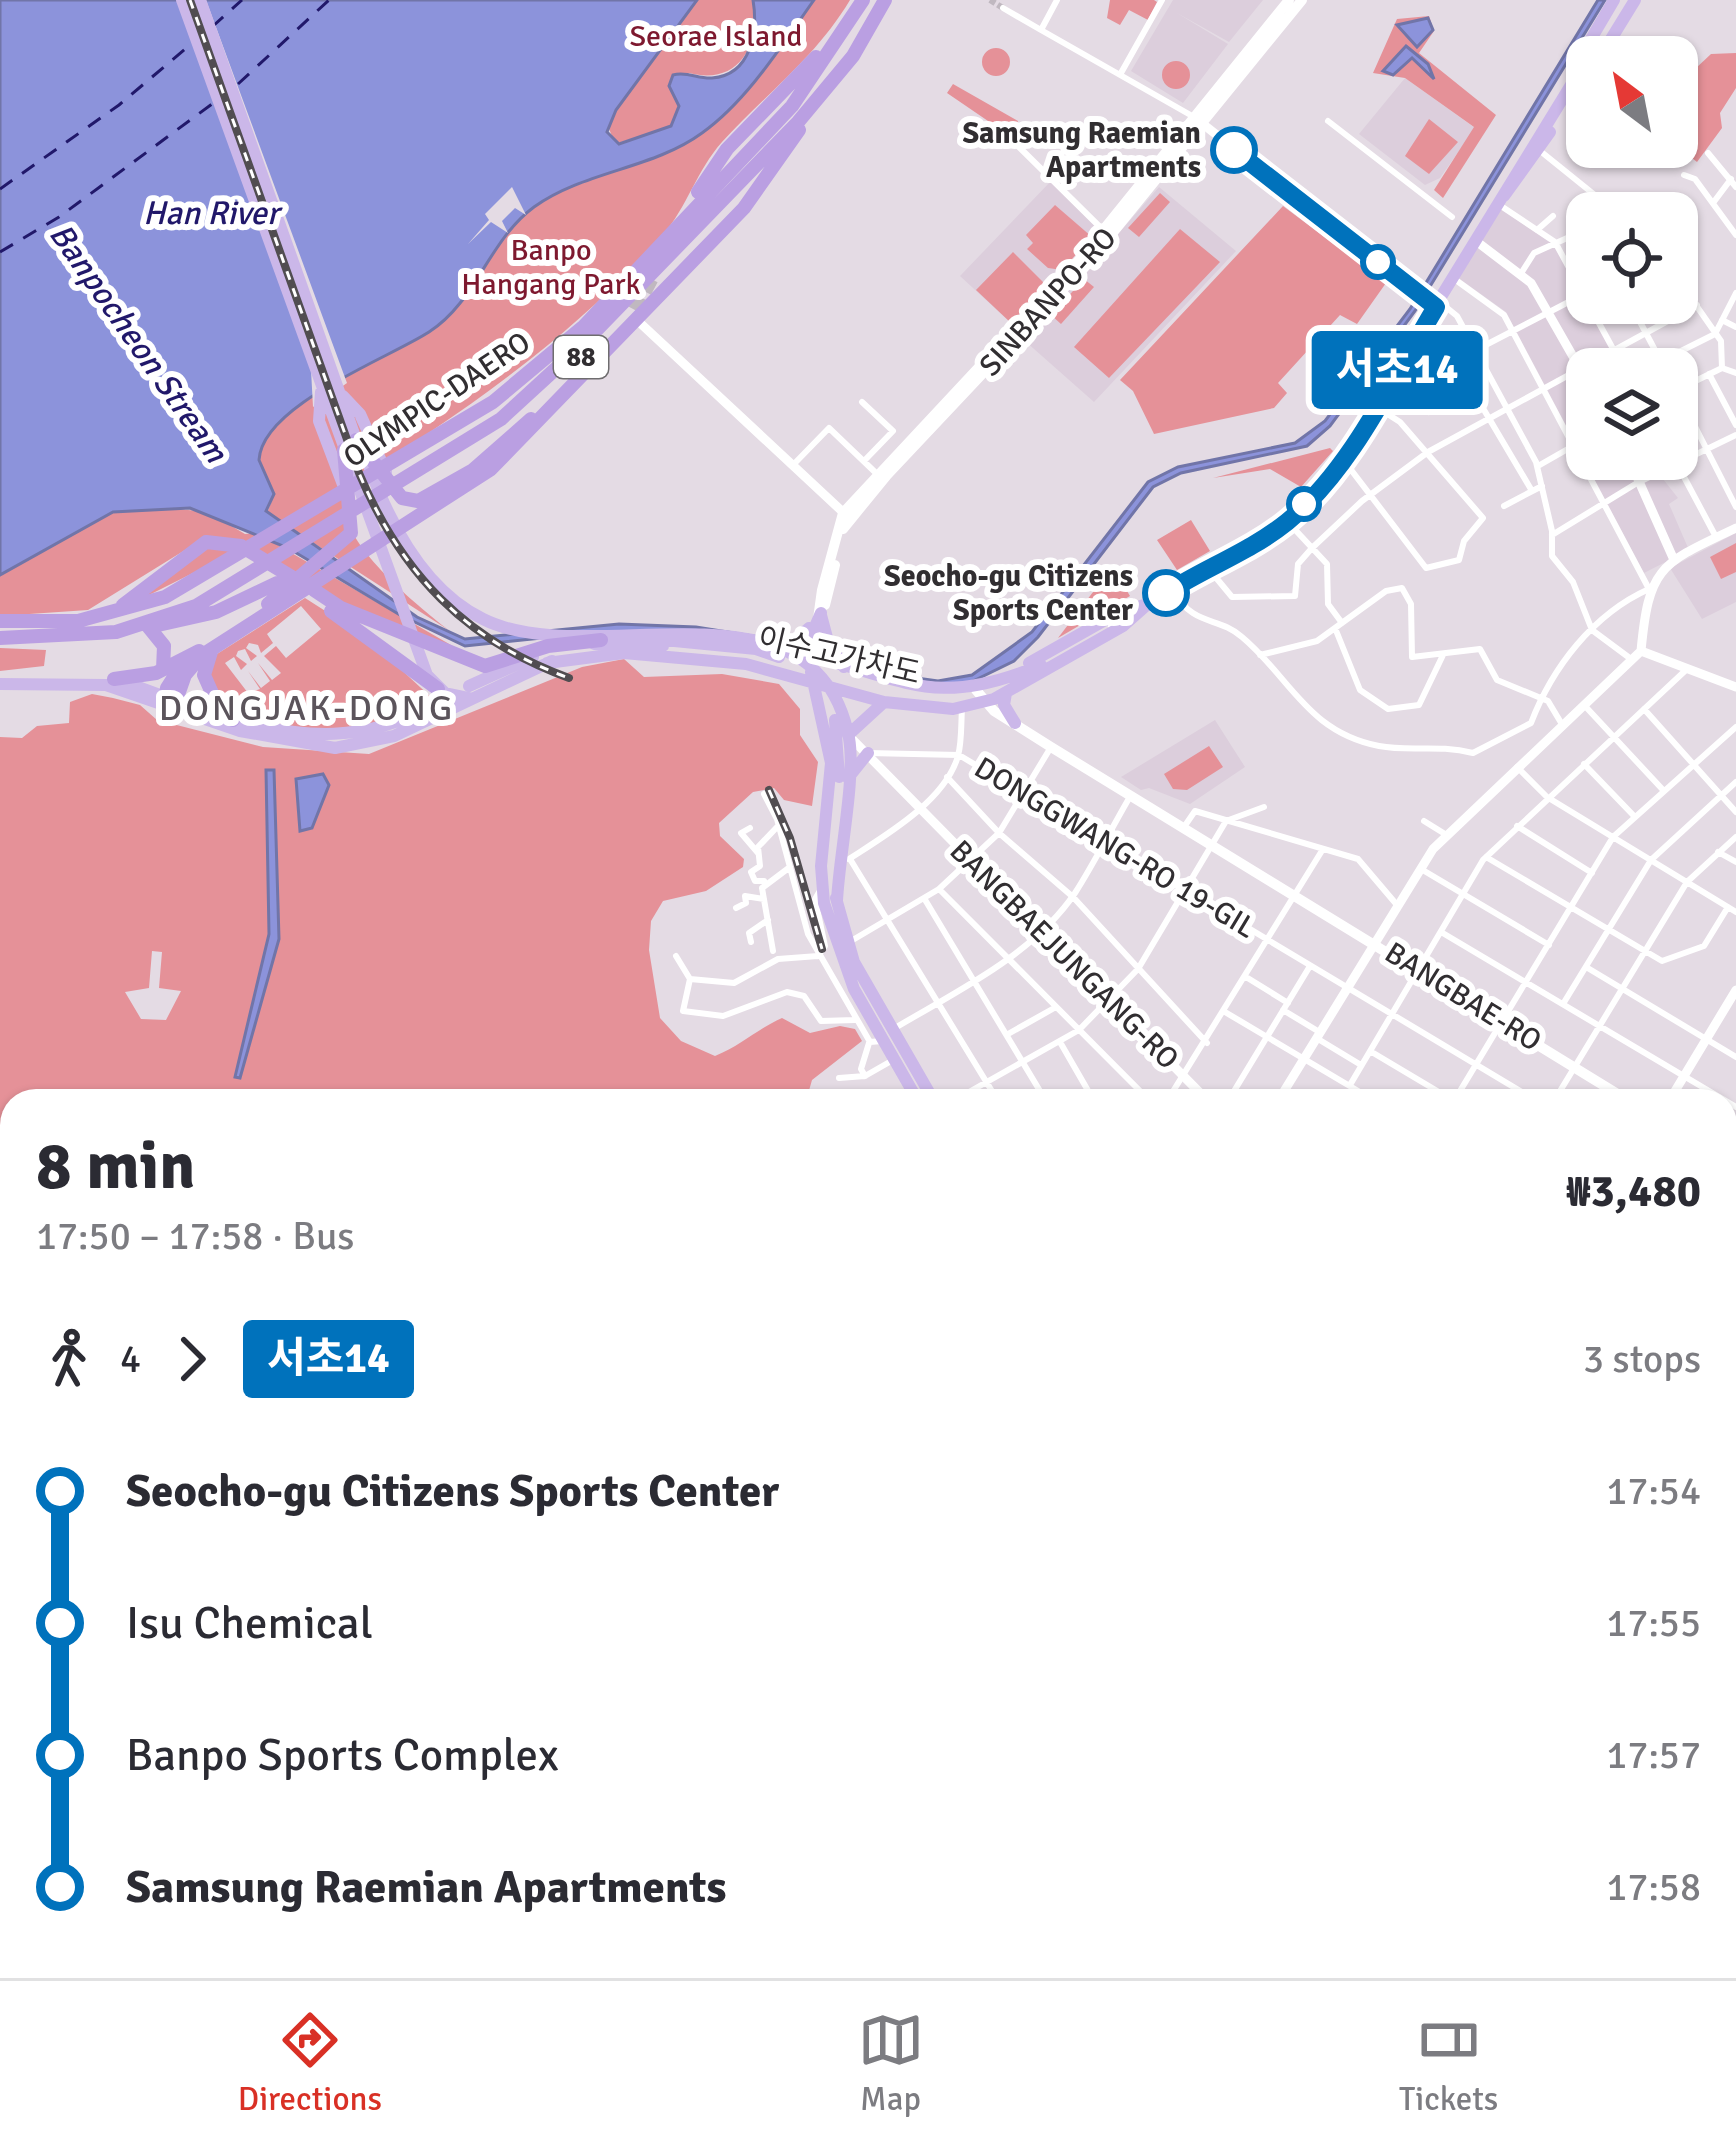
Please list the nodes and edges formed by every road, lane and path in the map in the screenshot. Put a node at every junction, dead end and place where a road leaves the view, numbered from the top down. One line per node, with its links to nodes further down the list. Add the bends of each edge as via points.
1 (182, 0): 65 (main road)
2 (200, 0): 67 (main road)
3 (863, 0): 13 (highway, OLYMPIC-DAERO / 88)
4 (889, 0): 17 (highway, OLYMPIC-DAERO / 88)
5 (1057, 0): 12 (street)
6 (1162, 0): 16 (street)
7 (1289, 0): 20 (main road, SINBANPO-RO)
8 (1302, 0): 20 (main road, SINBANPO-RO)
9 (1614, 0): 14 (main road)
10 (1629, 0): 15 (main road)
11 (1003, 8): 12 (street)
12 (1041, 30): 16 (street)
13 (841, 33): 27 (highway, via 727,149); 115 (highway, OLYMPIC-DAERO / 88, via 792,106 557,351 493,402 165,597)
14 (1592, 36)
15 (1606, 36)
16 (1120, 73): 20 (street)
17 (820, 95): 47 (highway, via 744,208); 117 (highway, OLYMPIC-DAERO / 88, via 530,396 340,528)
18 (1566, 97): 29 (main road)
19 (1566, 99): 23 (main road)
20 (1198, 120): 34 (main road, SINBANPO-RO); 43 (street); 99 (main road, SINBANPO-RO, via 1097,252)
21 (1328, 121): 32 (street)
22 (1019, 147): 34 (street)
23 (1539, 150): 28 (street); 29 (main road)
24 (1708, 153): 26 (street)
25 (1684, 175): 30 (street)
26 (1733, 183): 30 (street)
27 (698, 192)
28 (1591, 192)
29 (1501, 200): 33 (street); 37 (main road)
30 (1713, 203): 35 (street)
31 (1553, 216): 33 (street)
32 (1452, 217)
33 (1537, 230): 38 (street)
34 (1104, 231): 87 (main road, SINBANPO-RO)
35 (1736, 235)
36 (1566, 238): 38 (street)
37 (1476, 241): 40 (street); 41 (main road)
38 (1555, 242): 39 (street); 40 (street, via 1534,253)
39 (1566, 262)
40 (1520, 275): 46 (street)
41 (1453, 278): 43 (main road); 52 (street, via 1504,315)
42 (1736, 293): 48 (street)
43 (1433, 302): 59 (street, via 1457,316); 69 (main road)
44 (1566, 306): 46 (street)
45 (1698, 307): 54 (street)
46 (1548, 313): 52 (street); 55 (street)
47 (637, 316): 73 (highway); 86 (street); 104 (highway, via 491,470)
48 (1722, 320): 51 (street); 54 (street)
49 (1642, 324): 53 (street)
50 (1663, 324): 53 (street)
51 (1736, 328)
52 (1513, 331): 59 (street); 66 (street)
53 (1647, 333): 56 (street); 57 (street)
54 (1715, 334): 58 (street); 60 (street)
55 (1568, 348)
56 (1618, 348)
57 (1654, 348)
58 (1692, 348)
59 (1476, 350): 70 (street)
60 (1722, 368): 61 (street); 62 (street)
61 (1736, 373)
62 (1709, 374): 64 (street); 74 (street)
63 (1566, 376): 66 (street)
64 (1698, 380)
65 (322, 385): 78 (main road); 93 (main road, via 319,422)
66 (1544, 388): 70 (street); 75 (street)
67 (340, 393): 78 (main road); 88 (main road)
68 (862, 402): 84 (street, via 892,431)
69 (1376, 406): 81 (street); 83 (main road)
70 (1508, 406): 72 (street); 85 (street)
71 (1430, 412): 72 (street, via 1463,392 1474,393)
72 (1489, 416): 81 (street); 94 (street)
73 (531, 419): 88 (highway, via 425,499 402,498); 104 (highway, via 482,469)
74 (1736, 425)
75 (1566, 430)
76 (1698, 432): 80 (street)
77 (1736, 435): 80 (street)
78 (350, 445): 88 (highway); 93 (highway); 120 (main road, via 395,526 448,594 498,626 556,638); 146 (main road)
79 (1566, 450): 85 (street)
80 (1707, 450): 82 (street); 98 (street)
81 (1428, 452): 95 (street); 95 (street, via 1483,518 1459,560 1426,568)
82 (1698, 453)
83 (1342, 458): 95 (street); 100 (main road)
84 (864, 461): 86 (street, via 829,428); 87 (street)
85 (1538, 466): 92 (street)
86 (790, 468): 99 (street)
87 (878, 475): 99 (main road, SINBANPO-RO)
88 (389, 478)
89 (1592, 480): 96 (street)
90 (1685, 480): 103 (street)
91 (1640, 481): 96 (street); 106 (street)
92 (1542, 486): 94 (street); 102 (street)
93 (344, 488): 108 (highway, via 351,532)
94 (1532, 491): 97 (street)
95 (1372, 494): 105 (street)
96 (1604, 502): 102 (street); 110 (street)
97 (1504, 506)
98 (1736, 507)
99 (846, 515): 112 (main road, SINBANPO-RO)
100 (1287, 521): 105 (street); 107 (main road)
101 (1736, 528): 103 (street)
102 (1552, 536): 119 (street, via 1552,556 1573,582)
103 (1716, 537): 106 (street)
104 (368, 547): 108 (highway)
105 (1312, 548): 107 (street, via 1298,564 1294,596 1232,597); 118 (street, via 1327,564 1328,604)
106 (1674, 560): 110 (street)
107 (1208, 568): 109 (main road)
108 (305, 583): 115 (highway, via 241,545 206,542 142,596); 117 (highway, via 277,583 178,625); 124 (highway, via 341,608 485,666); 126 (highway); 131 (highway); 146 (highway)
109 (1172, 589): 111 (main road); 130 (street, via 1183,608 1238,632)
110 (1648, 589): 113 (street); 119 (street)
111 (1149, 603): 116 (street); 143 (main road, via 1114,615)
112 (821, 613): 133 (main road); 133 (main road, SINBANPO-RO); 137 (main road)
113 (1645, 613): 127 (street); 132 (street)
114 (0, 621): 115 (highway, 88)
115 (78, 621)
116 (1112, 625): 136 (main road, 이수고가차도)
117 (147, 626): 121 (highway, 88); 138 (highway, via 164,646)
118 (1339, 626): 129 (street, via 1402,588 1411,604 1409,653); 129 (street, via 1360,690 1388,709 1419,705); 130 (street, via 1316,641)
119 (1592, 630): 132 (street); 148 (street, via 1551,673)
120 (629, 633): 122 (main road); 123 (main road)
121 (0, 635)
122 (658, 635): 123 (main road); 124 (main road); 125 (main road)
123 (677, 638): 136 (main road, 이수고가차도, via 773,647 934,691 991,684)
124 (601, 640): 128 (main road)
125 (760, 645): 133 (main road); 133 (main road); 209 (main road, via 804,673 838,731)
126 (213, 648): 150 (highway); 155 (highway, via 204,675)
127 (1641, 651): 139 (street); 140 (street)
128 (578, 652): 133 (main road, via 639,644); 134 (main road); 135 (main road); 145 (main road, via 530,658)
129 (1443, 654): 148 (street, via 1480,649 1497,680)
130 (1260, 655): 148 (street, via 1313,714 1374,745 1437,744 1473,753 1531,722)
131 (186, 659): 138 (highway); 150 (highway)
132 (1631, 659): 140 (street)
133 (809, 661): 135 (main road); 137 (main road); 149 (main road); 154 (main road); 156 (main road)
134 (547, 663): 136 (main road, 이수고가차도, via 615,648 743,658 926,702 993,692); 145 (main road)
135 (746, 664): 156 (main road, via 796,682)
136 (1041, 664)
137 (839, 668): 147 (main road, via 934,697)
138 (163, 669): 141 (highway)
139 (1687, 669): 144 (street); 153 (street)
140 (1622, 673): 151 (street)
141 (114, 679): 142 (main road, via 50,673); 150 (main road)
142 (0, 680): 150 (main road, via 86,682)
143 (1012, 682): 147 (main road); 147 (main road); 157 (main road, via 1004,705)
144 (1736, 687)
145 (469, 692): 146 (main road); 150 (main road, via 394,736 334,748 270,739)
146 (438, 696): 155 (main road, via 392,726 347,736 293,736)
147 (981, 698): 152 (main road); 157 (main road, BANGBAE-RO)
148 (1540, 698): 158 (street)
149 (884, 702): 152 (main road); 160 (main road)
150 (169, 703): 155 (main road)
151 (1585, 706): 158 (street); 161 (street)
152 (962, 708): 164 (street)
153 (1644, 709): 161 (street); 166 (street)
154 (841, 713): 156 (main road); 160 (main road)
155 (233, 720)
156 (819, 720): 209 (main road, via 831,763)
157 (1015, 723): 162 (main road, BANGBAE-RO)
158 (1563, 726): 167 (street)
159 (1736, 727): 166 (street)
160 (848, 735): 163 (street, BANGBAEJUNGANG-RO); 169 (main road)
161 (1614, 737): 165 (street); 171 (street)
162 (1051, 747): 173 (main road, BANGBAE-RO); 174 (street)
163 (868, 753): 164 (street, DONGGWANG-RO 19-GIL); 169 (main road); 178 (street, BANGBAEJUNGANG-RO)
164 (958, 755): 168 (street); 174 (street, DONGGWANG-RO 19-GIL)
165 (1584, 764): 176 (street); 180 (street)
166 (1694, 765): 171 (street); 175 (street)
167 (1517, 767): 176 (street); 188 (street)
168 (947, 777): 178 (street); 187 (street)
169 (847, 778): 197 (main road)
170 (1736, 782): 175 (street)
171 (1664, 791): 180 (street)
172 (764, 794): 183 (street)
173 (1131, 795): 185 (main road, BANGBAE-RO); 191 (street)
174 (1022, 796): 187 (street); 191 (street, DONGGWANG-RO 19-GIL)
175 (1721, 796): 179 (street); 198 (street)
176 (1547, 797): 184 (street); 189 (street)
177 (1264, 807): 181 (street)
178 (920, 808): 197 (street); 199 (street, BANGBAEJUNGANG-RO)
179 (1736, 812)
180 (1635, 818): 189 (street)
181 (1226, 820): 185 (street, via 1195,811); 192 (street); 193 (street)
182 (1424, 820): 188 (street)
183 (778, 826): 195 (street); 201 (street)
184 (1516, 826): 196 (street); 203 (street)
185 (1184, 827): 192 (main road, BANGBAE-RO)
186 (750, 828): 195 (street, via 741,833)
187 (999, 833): 199 (street); 211 (street)
188 (1445, 834): 202 (street)
189 (1613, 837): 198 (street); 203 (street)
190 (1736, 837): 194 (street)
191 (1102, 844): 207 (street, DONGGWANG-RO 19-GIL); 211 (street)
192 (1215, 845): 207 (street); 208 (main road, BANGBAE-RO)
193 (1323, 849): 208 (street); 216 (street, via 1358,859)
194 (1718, 852): 200 (street); 205 (street)
195 (758, 853): 204 (street, via 754,881)
196 (1486, 856): 210 (street); 214 (street)
197 (844, 860): 209 (main road); 219 (street)
198 (1651, 860): 205 (street); 221 (street)
199 (969, 861): 206 (street); 220 (street, BANGBAEJUNGANG-RO)
200 (1736, 862)
201 (790, 868): 204 (street); 231 (street)
202 (1421, 869): 210 (street); 216 (street)
203 (1592, 874): 214 (street)
204 (768, 880): 213 (street)
205 (1687, 882): 217 (street); 229 (street)
206 (939, 889): 212 (street); 232 (street)
207 (1187, 892): 223 (street, DONGGWANG-RO 19-GIL); 235 (street)
208 (1296, 894): 223 (street); 226 (main road, BANGBAE-RO)
209 (829, 895): 225 (main road); 231 (street, via 815,899 825,946); 259 (main road, via 841,961)
210 (1462, 896): 222 (street); 227 (street)
211 (1073, 897): 220 (street); 235 (street)
212 (924, 898): 219 (street); 239 (street)
213 (764, 899): 215 (street, via 745,896); 218 (street)
214 (1571, 907): 221 (street); 227 (street)
215 (736, 908)
216 (1400, 908): 226 (street)
217 (1732, 910): 229 (street, via 1703,946 1662,962)
218 (768, 920): 224 (street, via 749,933); 228 (street)
219 (887, 921): 225 (street); 245 (street)
220 (1040, 929): 232 (street); 244 (street, BANGBAEJUNGANG-RO)
221 (1608, 930): 229 (street); 234 (street)
222 (1441, 932): 236 (street); 240 (street)
223 (1269, 940): 233 (street, DONGGWANG-RO 19-GIL); 237 (street)
224 (751, 942)
225 (848, 943): 259 (main road)
226 (1379, 944): 236 (main road, BANGBAE-RO); 242 (street)
227 (1549, 945): 240 (street)
228 (773, 950)
229 (1644, 952): 241 (street)
230 (676, 956): 238 (street)
231 (818, 956): 238 (street, via 778,959 734,983); 252 (street)
232 (1010, 959): 239 (street); 249 (street)
233 (1311, 965): 242 (street, DONGGWANG-RO 19-GIL); 248 (street)
234 (1586, 967): 241 (street); 246 (street)
235 (1138, 969): 244 (street); 262 (street)
236 (1419, 969): 251 (street); 253 (main road, BANGBAE-RO)
237 (1246, 977): 248 (street, DONGGWANG-RO 19-GIL); 250 (street)
238 (690, 979): 252 (street, via 683,1011 742,1013 787,992 804,996 821,1022)
239 (973, 981): 245 (street); 256 (street)
240 (1526, 982): 246 (street); 253 (street)
241 (1622, 988): 254 (street); 260 (street)
242 (1350, 989): 251 (street, DONGGWANG-RO 19-GIL); 258 (street)
243 (1736, 990): 247 (street)
244 (1110, 1000): 255 (street); 274 (street, BANGBAEJUNGANG-RO)
245 (937, 1003): 259 (street); 275 (street)
246 (1564, 1004): 254 (street)
247 (1732, 1004): 260 (street)
248 (1286, 1006): 257 (street); 258 (street, DONGGWANG-RO 19-GIL)
249 (1056, 1007): 255 (street); 256 (street)
250 (1225, 1012): 257 (street); 262 (street)
251 (1392, 1014): 263 (street); 268 (street, DONGGWANG-RO 19-GIL)
252 (855, 1020): 259 (street)
253 (1502, 1022): 268 (street); 270 (main road, BANGBAE-RO)
254 (1599, 1025): 270 (street); 272 (street)
255 (1079, 1030): 261 (street); 283 (street)
256 (1008, 1034): 267 (street)
257 (1268, 1035): 264 (street); 286 (street)
258 (1320, 1036): 264 (street); 269 (street, DONGGWANG-RO 19-GIL)
259 (882, 1038): 266 (main road); 271 (street); 278 (main road)
260 (1705, 1040): 265 (street); 272 (street)
261 (1060, 1042): 267 (street); 282 (street)
262 (1207, 1043): 274 (street)
263 (1370, 1051): 269 (street); 289 (street)
264 (1306, 1058): 276 (street); 287 (street)
265 (1736, 1058)
266 (893, 1060): 271 (street); 277 (main road)
267 (1023, 1061): 275 (street); 281 (street)
268 (1476, 1064): 290 (street); 291 (street, DONGGWANG-RO 19-GIL)
269 (1362, 1065): 276 (street)
270 (1574, 1067): 292 (street); 293 (main road, BANGBAE-RO)
271 (865, 1076): 273 (street)
272 (1684, 1076): 294 (street); 295 (street)
273 (839, 1078)
274 (1186, 1078): 284 (street); 285 (street, BANGBAEJUNGANG-RO)
275 (987, 1082): 279 (street); 280 (street)
276 (1350, 1085): 288 (street)
277 (911, 1089)
278 (924, 1089)
279 (974, 1089)
280 (991, 1089)
281 (1039, 1089)
282 (1087, 1089)
283 (1136, 1089)
284 (1177, 1089)
285 (1197, 1089)
286 (1235, 1089)
287 (1287, 1089)
288 (1356, 1089)
289 (1434, 1089)
290 (1461, 1089)
291 (1517, 1089)
292 (1561, 1089)
293 (1610, 1089)
294 (1676, 1089)
295 (1706, 1089)

